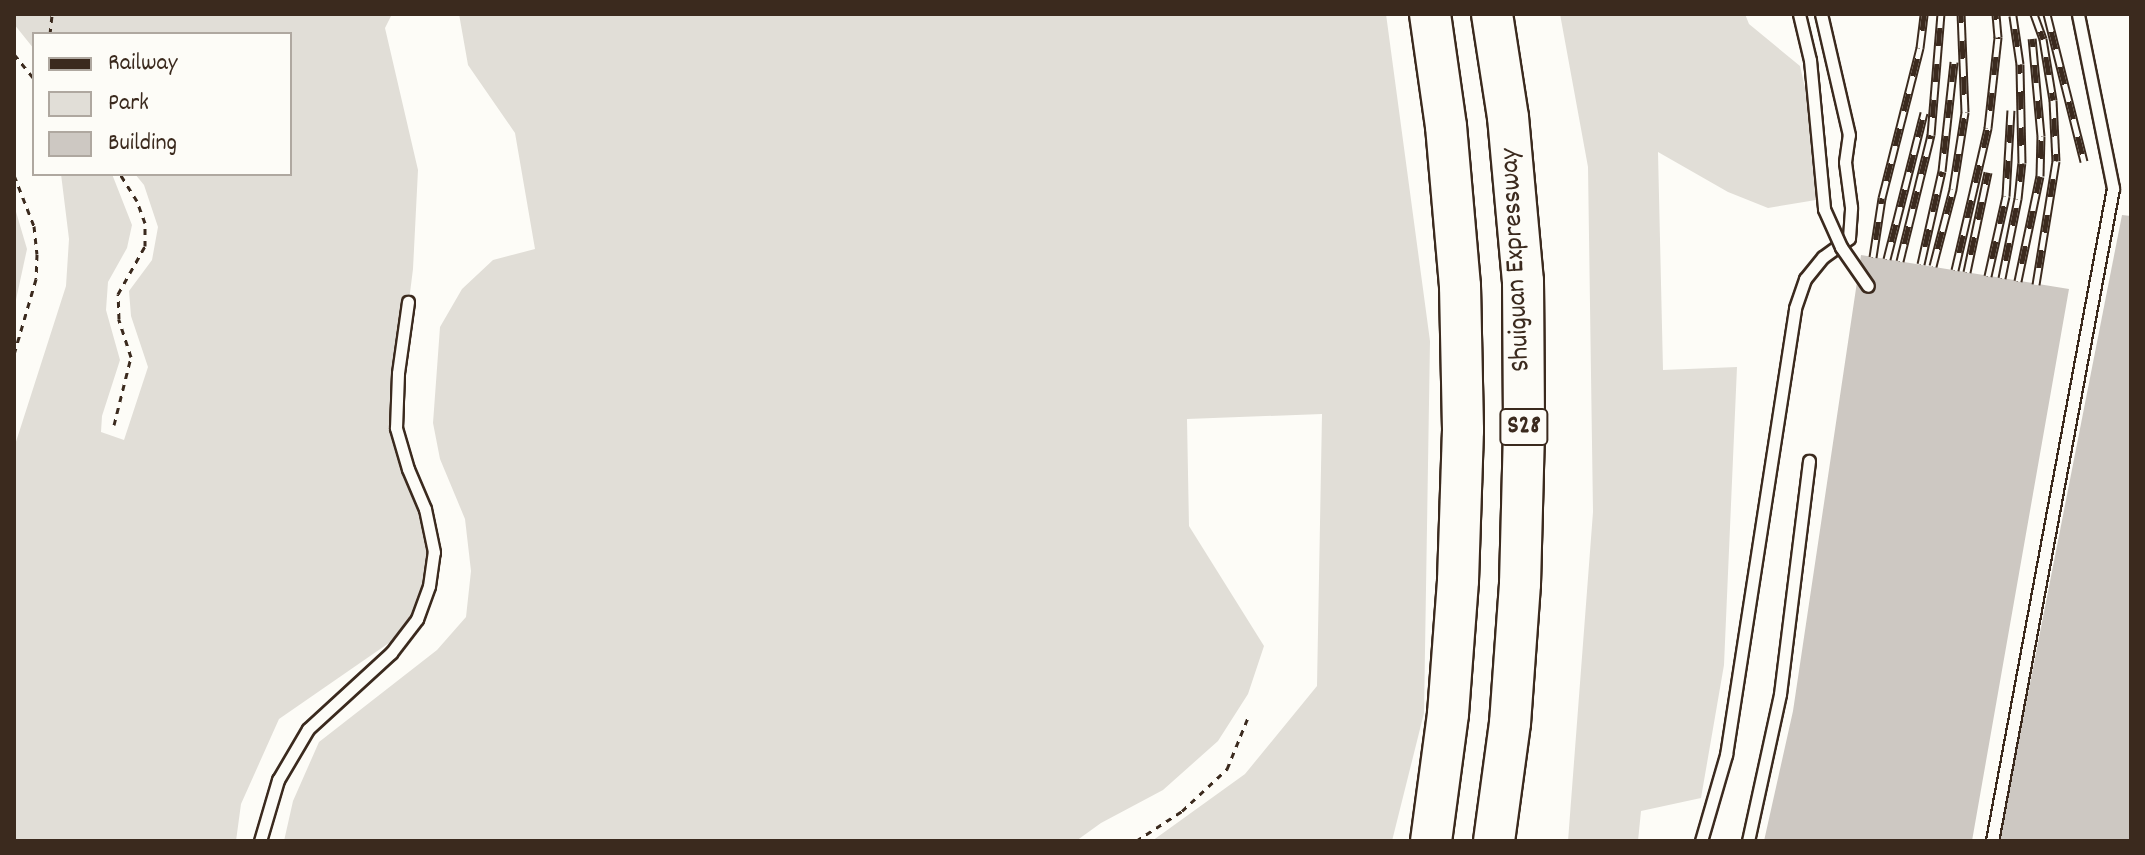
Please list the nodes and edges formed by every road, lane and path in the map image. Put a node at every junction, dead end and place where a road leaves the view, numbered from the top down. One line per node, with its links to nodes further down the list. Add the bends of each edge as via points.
1 (1430, 14): 18 (highway, Shuiguan Expressway / S28, via 1460,286 1463,430 1449,699)
2 (1492, 14): 19 (highway, Shuiguan Expressway / S28, via 1508,117 1523,281 1524,431 1516,646)
3 (1799, 14): 10 (lane, bridge, via 1810,60 1824,209 1841,247)
4 (1821, 14): 20 (lane, via 1849,135 1849,238 1805,279 1795,308 1726,755)
5 (2078, 14): 22 (lane, via 2113,188)
6 (14, 54): 7 (path)
7 (32, 76)
8 (14, 175): 12 (path, via 34,226 37,254 36,279)
9 (121, 176): 13 (path, via 145,223 145,246 118,294 119,319 131,357)
10 (1868, 286)
11 (408, 302): 16 (lane, via 396,428 428,523 434,552 429,586 417,619 391,653 308,729 278,780)
12 (14, 354)
13 (114, 425)
14 (1809, 461): 21 (lane, via 1780,694)
15 (1249, 715): 17 (path, via 1227,769 1182,811)
16 (260, 841)
17 (1136, 841)
18 (1431, 841)
19 (1494, 841)
20 (1701, 841)
21 (1748, 841)
22 (1992, 841)

